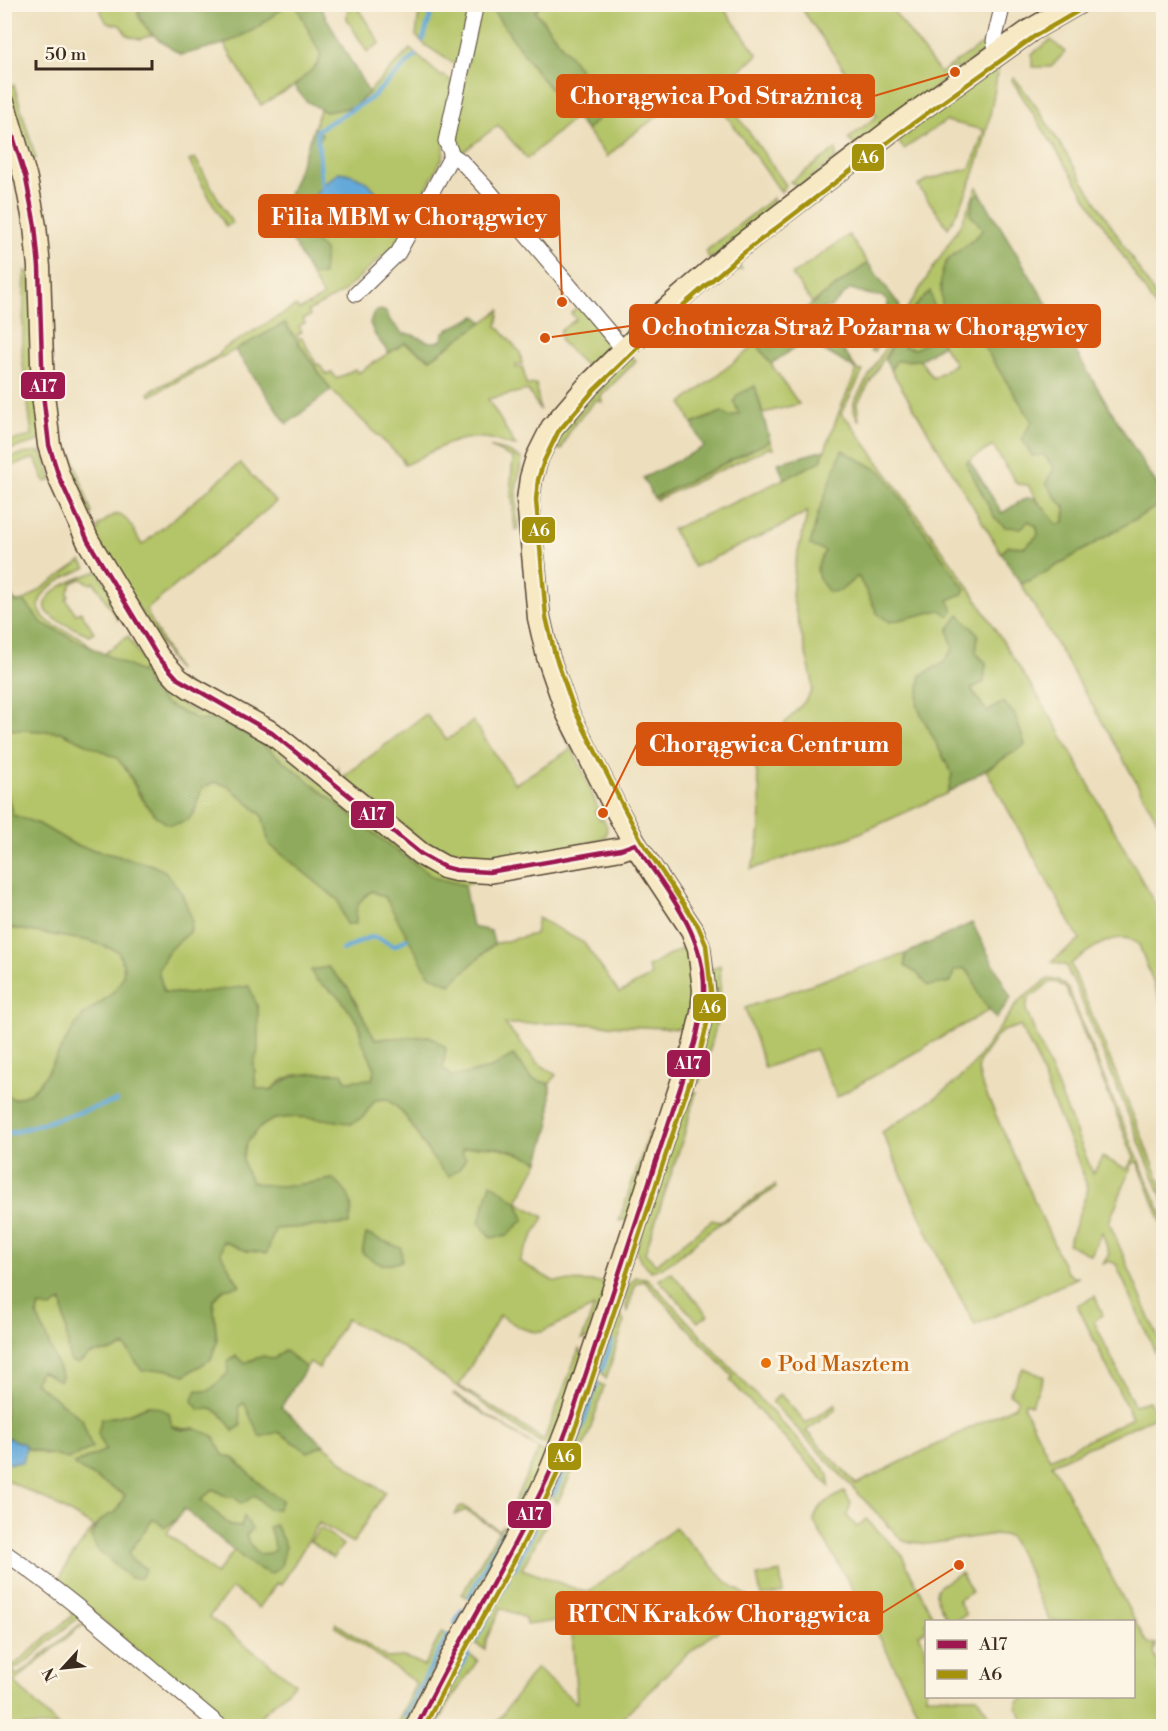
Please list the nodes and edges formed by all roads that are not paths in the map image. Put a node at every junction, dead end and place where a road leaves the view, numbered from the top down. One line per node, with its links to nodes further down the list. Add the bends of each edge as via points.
1 (476, 4): 6 (street, via 446,141)
2 (1003, 4): 4 (street, via 994,41)
3 (1076, 4): 4 (street)
4 (998, 54): 8 (street, via 842,166 736,249)
5 (4, 105): 9 (street, via 26,178 35,226 49,445 88,541 167,669 191,688 272,733 408,844 444,867 482,873)
6 (452, 155): 7 (street, via 398,254); 8 (street, via 489,191)
7 (356, 294)
8 (624, 350): 9 (street, via 552,428 537,458 528,500 539,618 553,677 570,719)
9 (634, 844): 12 (street, via 692,930 699,948 704,990 695,1043 553,1465)
10 (4, 1552): 11 (street, via 73,1602)
11 (220, 1726)
12 (417, 1726)

